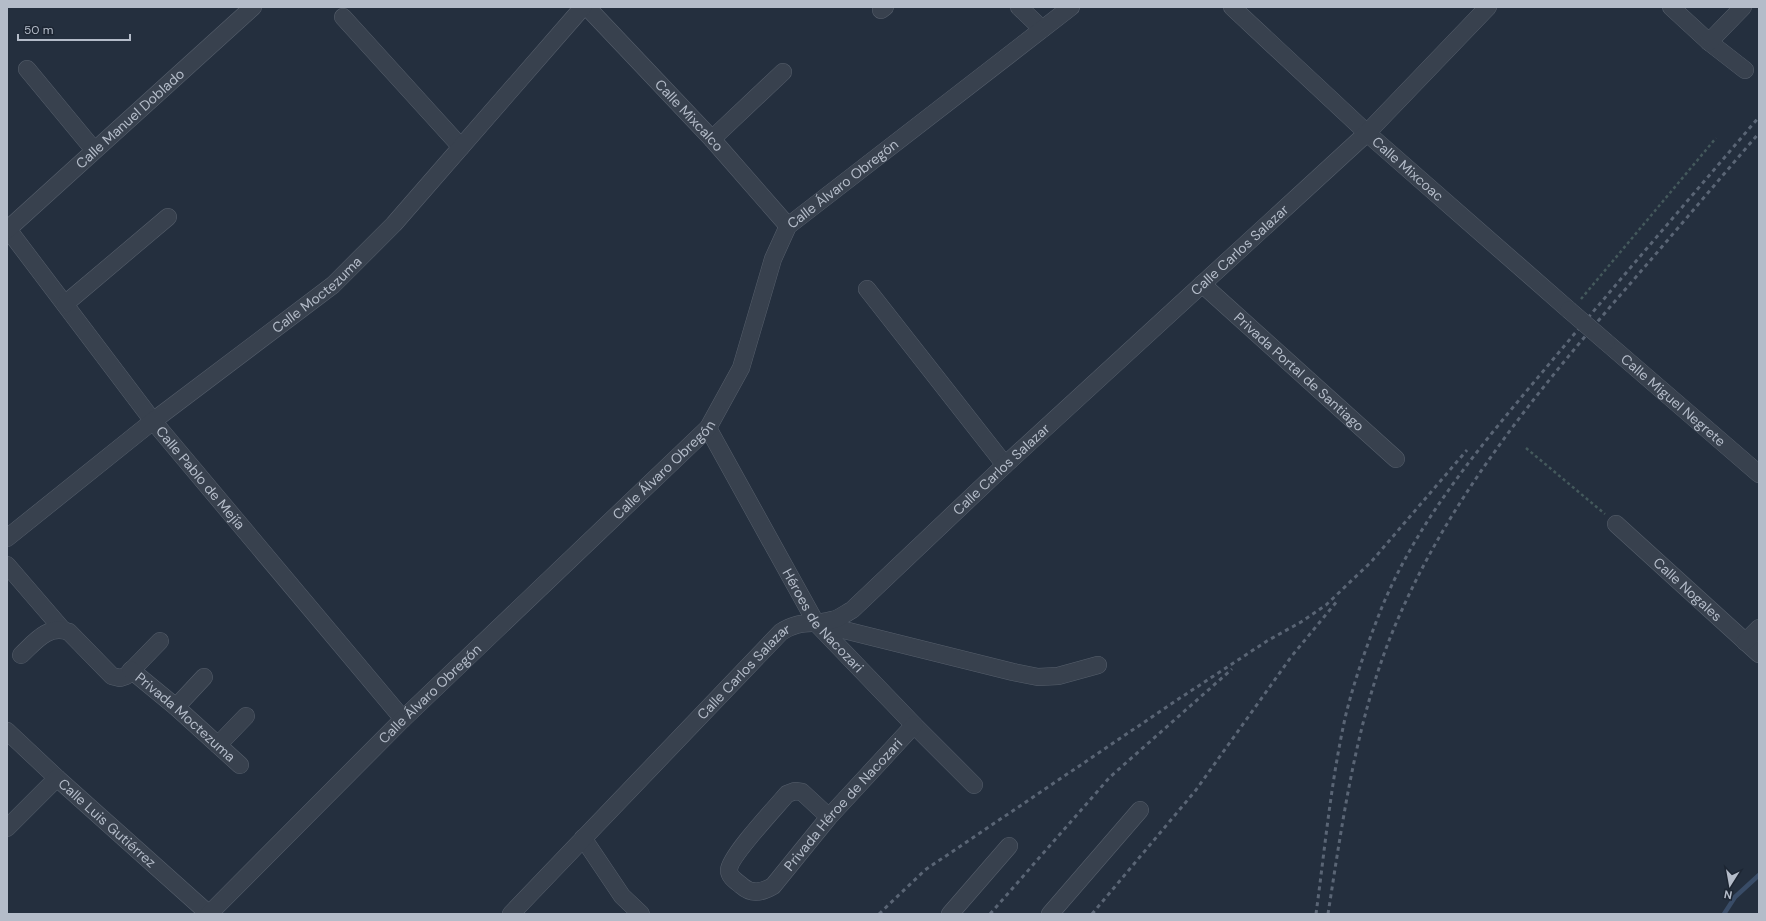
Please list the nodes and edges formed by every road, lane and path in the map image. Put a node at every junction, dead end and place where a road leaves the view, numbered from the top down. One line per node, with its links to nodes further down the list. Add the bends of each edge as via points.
1 (253, 7): 20 (street, Calle Manuel Doblado)
2 (583, 7): 19 (street, Calle Moctezuma)
3 (586, 7): 18 (street, Calle Mixcalco)
4 (1019, 7): 11 (street)
5 (1071, 7): 11 (street, Calle Álvaro Obregón)
6 (1232, 7): 16 (street, Calle Mixcoac)
7 (1488, 7): 16 (street, Calle Carlos Salazar)
8 (1670, 7): 12 (street)
9 (1743, 7): 12 (street)
10 (343, 17): 19 (street)
11 (1042, 29): 22 (street, Calle Álvaro Obregón)
12 (1709, 42): 14 (street)
13 (27, 69): 20 (street)
14 (1745, 70)
15 (783, 72): 18 (street)
16 (1367, 133): 24 (street, Calle Carlos Salazar); 26 (street, Calle Mixcoac)
17 (1716, 138): 26 (path, via 1581,300)
18 (712, 139): 22 (street, Calle Mixcalco)
19 (461, 147): 29 (street, Calle Moctezuma, via 394,224 333,285)
20 (94, 150): 23 (street, Calle Manuel Doblado)
21 (168, 217): 27 (street)
22 (788, 226): 30 (street, Calle Álvaro Obregón, via 773,259 741,368)
23 (7, 229): 27 (street, Calle Pablo de Mejía)
24 (1202, 284): 32 (street, Privada Portal de Santiago); 33 (street, Calle Carlos Salazar)
25 (866, 289): 33 (street)
26 (1572, 302): 28 (street, Calle Mixcoac, bridge)
27 (65, 304): 29 (street, Calle Pablo de Mejía)
28 (1587, 326): 34 (street, Calle Miguel Negrete, bridge)
29 (153, 421): 36 (street, Calle Moctezuma); 50 (street, Calle Pablo de Mejía)
30 (708, 428): 38 (street, Héroes de Nacozari); 50 (street, Calle Álvaro Obregón)
31 (1526, 448): 35 (path)
32 (1396, 459)
33 (1005, 466): 38 (street, Calle Carlos Salazar, via 852,610 834,620)
34 (1759, 474)
35 (1616, 524): 42 (street, Calle Nogales)
36 (7, 538)
37 (7, 565): 40 (street, Privada Moctezuma)
38 (816, 624): 45 (street, via 1038,677 1058,676); 51 (street, Héroes de Nacozari); 60 (street, Calle Carlos Salazar, via 798,624 781,632)
39 (1759, 628): 42 (street)
40 (63, 630): 44 (street, via 42,635); 46 (street, Privada Moctezuma, via 69,632 112,676 120,678)
41 (160, 641): 46 (street)
42 (1745, 642): 43 (street, Calle Nogales)
43 (1759, 654)
44 (22, 655)
45 (1098, 665)
46 (128, 673): 48 (street, Privada Moctezuma)
47 (204, 677): 48 (street)
48 (176, 707): 53 (street, Privada Moctezuma)
49 (246, 716): 53 (street)
50 (403, 719): 62 (street, Calle Álvaro Obregón)
51 (914, 725): 56 (street, Héroes de Nacozari); 58 (street, Privada Héroe de Nacozari)
52 (7, 731): 55 (street, Calle Luis Gutiérrez)
53 (218, 745): 54 (street, Privada Moctezuma)
54 (240, 765)
55 (57, 778): 59 (street); 62 (street, Calle Luis Gutiérrez)
56 (974, 785)
57 (1140, 810): 66 (street)
58 (829, 817): 58 (street, Privada Héroe de Nacozari, via 773,886 763,892 752,892 744,888 730,875 729,868 735,855 788,794 802,792)
59 (7, 828)
60 (583, 838): 63 (street, Calle Carlos Salazar); 64 (street, via 622,896)
61 (1008, 846): 65 (street)
62 (209, 914)
63 (511, 914)
64 (641, 914)
65 (950, 914)
66 (1050, 914)

